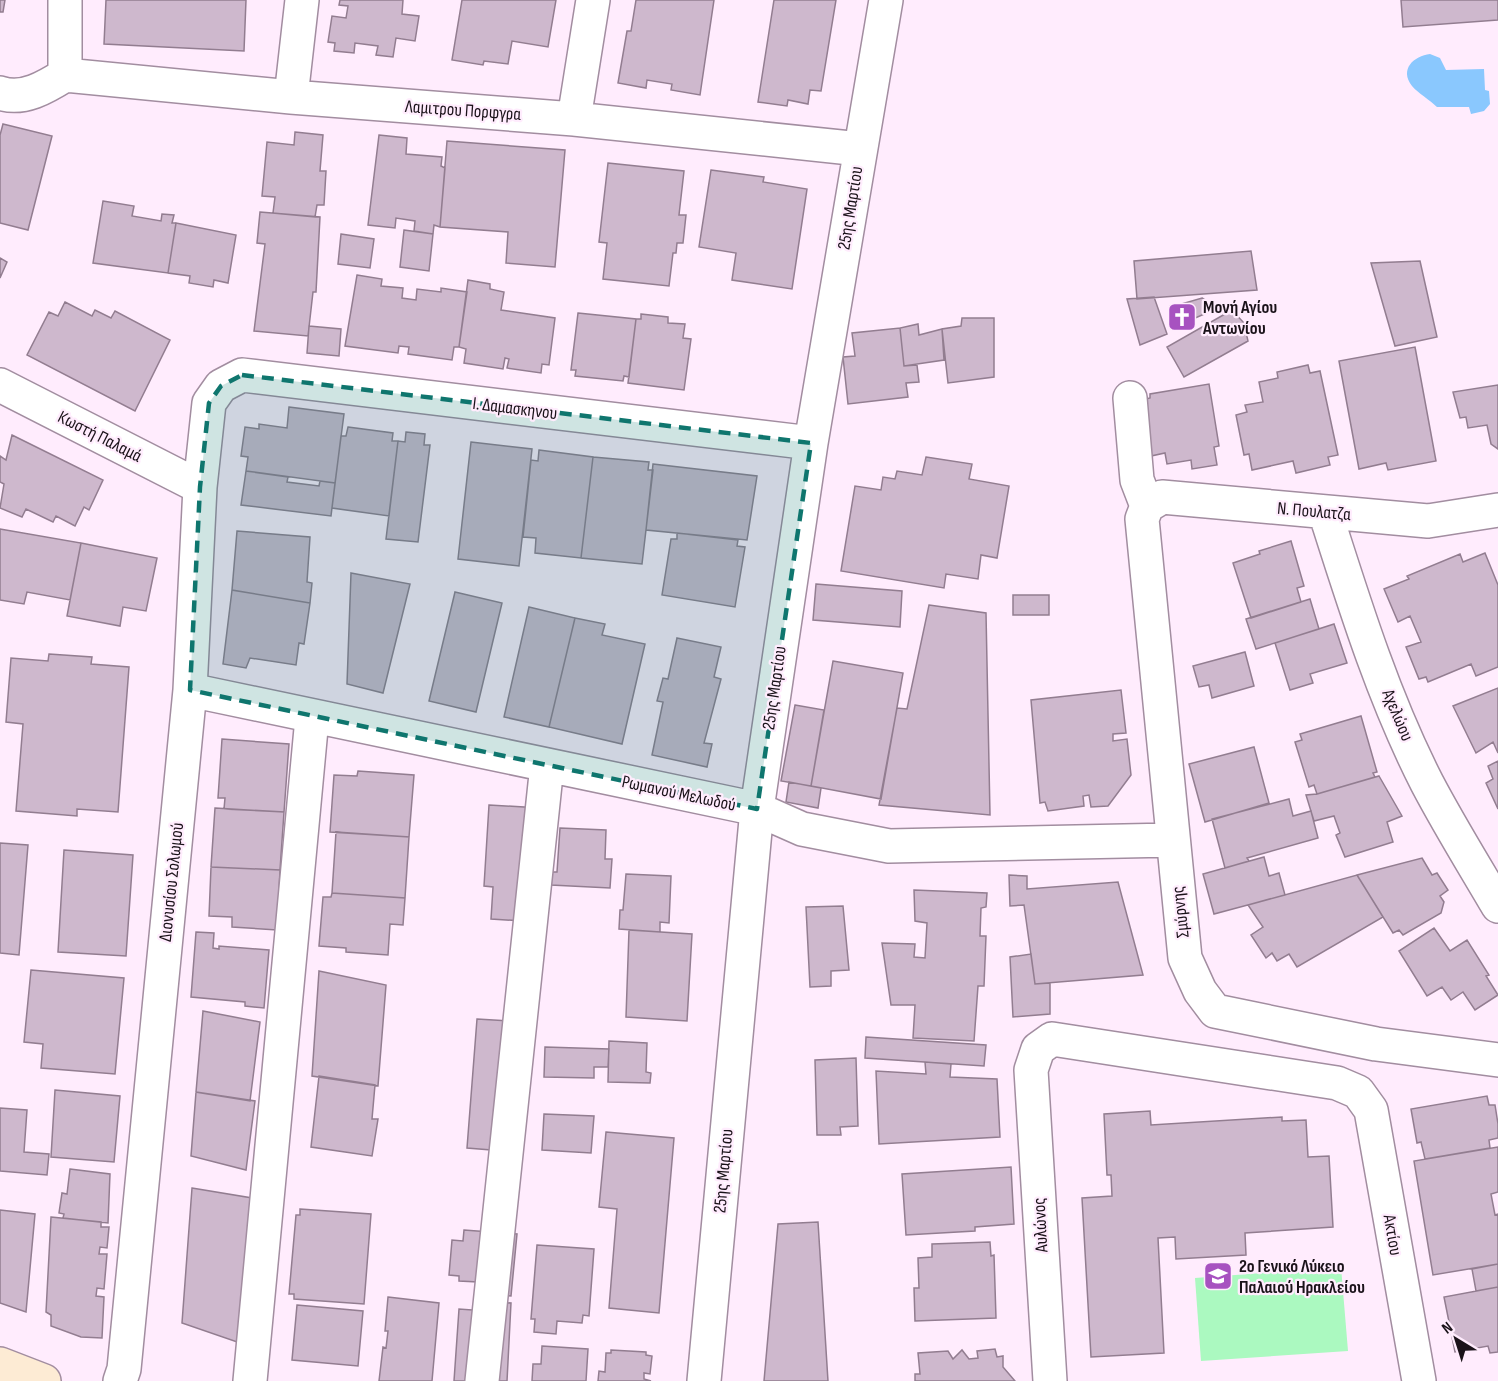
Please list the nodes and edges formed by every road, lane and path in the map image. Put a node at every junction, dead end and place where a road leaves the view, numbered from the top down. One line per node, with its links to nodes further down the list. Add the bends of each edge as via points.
1 (65, 0): 5 (street)
2 (302, 0): 7 (street)
3 (593, 0): 8 (street)
4 (886, 0): 9 (street, 25ης Μαρτίου)
5 (65, 75): 6 (street, via 25,94); 7 (street, Λαμιτρου Πορφγρα)
6 (0, 93)
7 (291, 97): 8 (street, Λαμιτρου Πορφγρα)
8 (574, 118): 9 (street, Λαμιτρου Πορφγρα)
9 (860, 149): 13 (street, 25ης Μαρτίου)
10 (0, 385): 14 (street, Κωστή Παλαμά)
11 (221, 386): 13 (street, Ι. Δαμασκηνου, via 242,375); 14 (street, Διονυσίου Σολωμού, via 209,403)
12 (1130, 398): 17 (street, Σμύρνης, via 1137,480)
13 (811, 443): 21 (street, 25ης Μαρτίου)
14 (200, 487): 18 (street, Διονυσίου Σολωμού)
15 (1498, 510): 16 (street, Ν. Πουλατζα, via 1428,520)
16 (1325, 512): 17 (street, Ν. Πουλατζα, via 1162,497); 23 (street, Αχελώου, via 1356,610 1413,752)
17 (1145, 513): 22 (street, Σμύρνης)
18 (190, 690): 19 (street, Ρωμανού Μελωδού); 29 (street, Διονυσίου Σολωμού)
19 (312, 718): 20 (street, Ρωμανού Μελωδού); 30 (street)
20 (548, 765): 21 (street, Ρωμανού Μελωδού); 31 (street)
21 (756, 809): 22 (street, Ρωμανού Μελωδού, via 802,829 889,846); 32 (street, 25ης Μαρτίου)
22 (1172, 840): 24 (street, Σμύρνης, via 1185,958 1200,991)
23 (1498, 906)
24 (1215, 1011): 25 (street, via 1376,1044); 26 (street)
25 (1498, 1060)
26 (1216, 1064): 33 (street, Αυλώνος, via 1052,1038 1038,1049 1031,1070); 34 (street, Ακτίου, via 1337,1083 1358,1092 1371,1110)
27 (0, 1364): 28 (main road)
28 (44, 1381)
29 (120, 1381)
30 (250, 1381)
31 (482, 1381)
32 (704, 1381)
33 (1050, 1381)
34 (1419, 1381)

